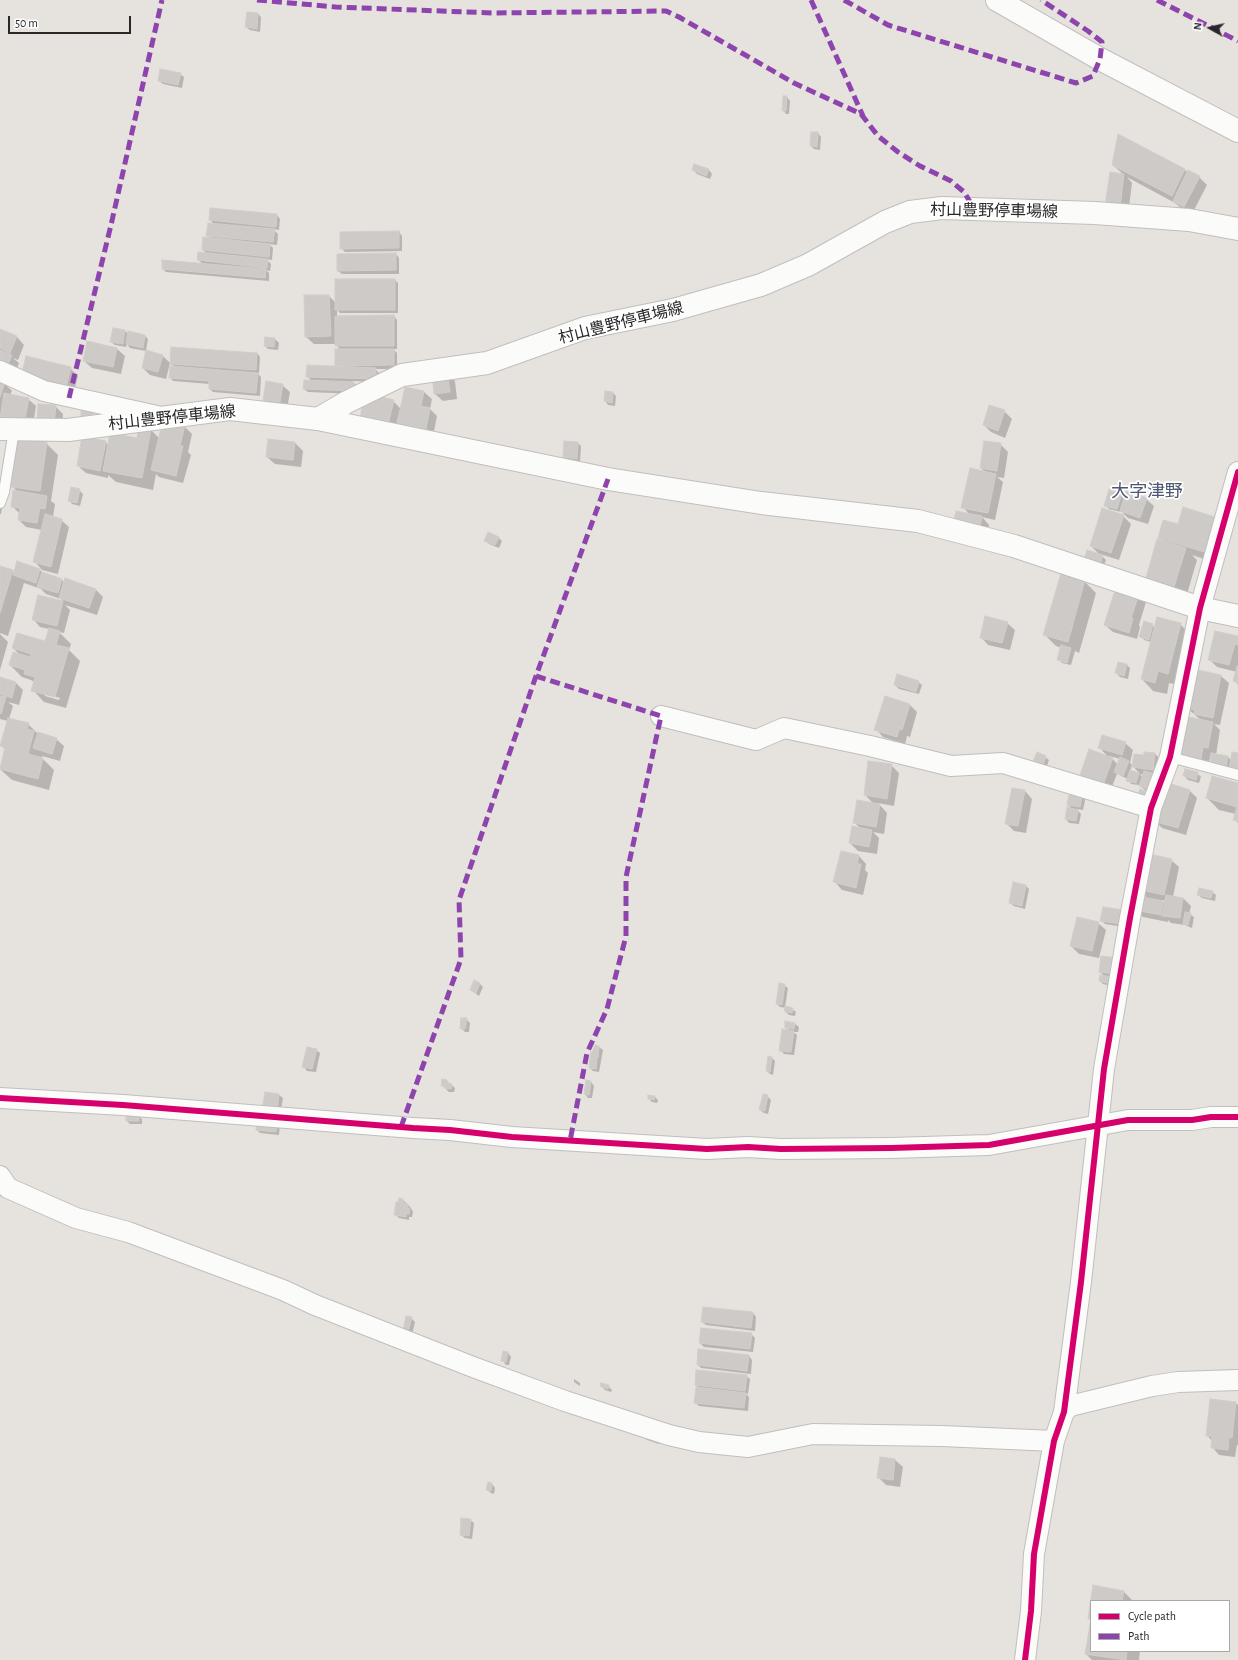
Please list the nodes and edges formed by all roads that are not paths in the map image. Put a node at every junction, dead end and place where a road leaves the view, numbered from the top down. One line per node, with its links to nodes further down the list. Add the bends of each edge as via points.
1 (997, 0): 2 (main road, via 1100,59)
2 (1238, 131)
3 (1238, 229): 6 (main road, 村山豊野停車場線, via 1189,220 1095,213 942,208 910,212 885,222 808,265 760,285 673,310 584,328 487,363 402,376)
4 (0, 371): 5 (street, via 44,391)
5 (163, 417): 6 (main road, 村山豊野停車場線, via 230,409); 7 (main road, 村山豊野停車場線, via 68,430)
6 (318, 419): 10 (main road, via 608,479 761,503 918,521 1014,546)
7 (7, 430): 9 (lane, via 4,492)
8 (1238, 472): 10 (street)
9 (0, 503)
10 (1200, 608): 11 (main road); 13 (street)
11 (1238, 616)
12 (661, 716): 15 (street, via 756,740 784,728 950,766 1003,762)
13 (1170, 757): 14 (lane); 15 (street)
14 (1238, 775)
15 (1151, 808): 18 (street, via 1104,1069)
16 (0, 1098): 18 (street, via 123,1105 512,1137 707,1149 989,1145)
17 (1238, 1117): 18 (street, via 1128,1120)
18 (1098, 1124): 21 (street)
19 (0, 1176): 22 (street, via 8,1188 76,1218 128,1232 283,1290 473,1367 669,1435 700,1442 748,1447 813,1434 942,1436)
20 (1238, 1380): 21 (street, via 1178,1382 1152,1386 1070,1406)
21 (1064, 1412): 22 (street)
22 (1054, 1442): 23 (street, via 1034,1554)
23 (1025, 1660)

